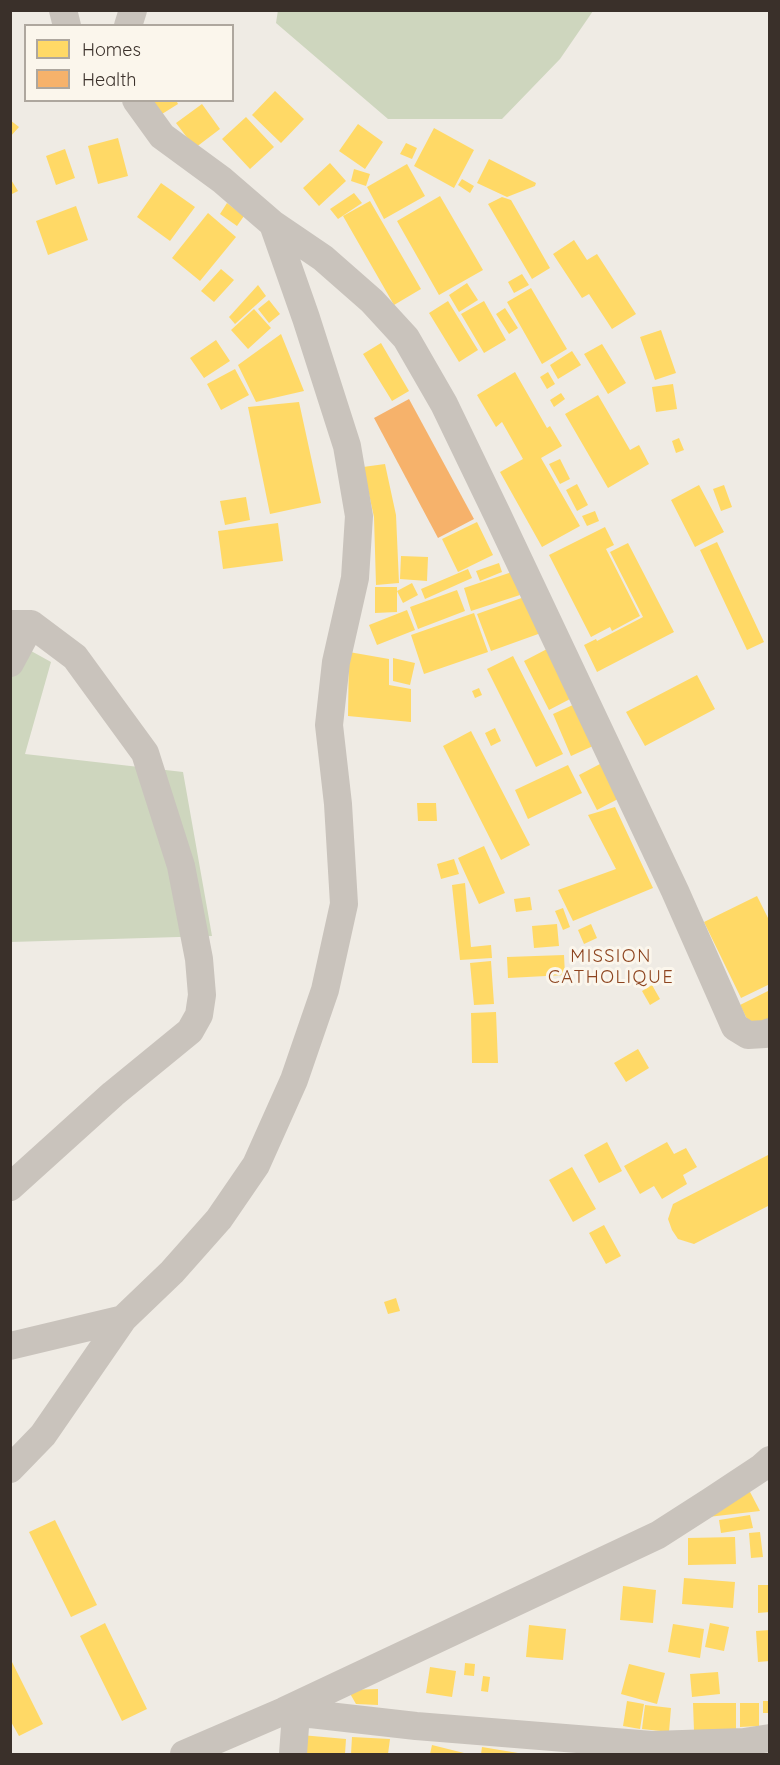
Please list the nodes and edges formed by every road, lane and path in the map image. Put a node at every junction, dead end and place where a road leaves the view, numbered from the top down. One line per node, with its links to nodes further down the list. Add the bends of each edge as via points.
1 (137, 102): 2 (street, via 162,136)
2 (273, 224): 5 (street, via 331,265 406,338 444,404 497,514 675,891 735,1028 748,1035); 7 (street, via 347,446 359,516 355,578 336,662 329,725 344,904 325,990 294,1080 256,1165 219,1219)
3 (21, 624): 4 (street); 6 (street, via 75,657 145,753 181,866 202,995 199,1015 190,1031)
4 (10, 663)
5 (770, 1032)
6 (10, 1187)
7 (123, 1319): 8 (street); 10 (street, via 43,1435)
8 (10, 1346)
9 (770, 1460): 11 (street, via 658,1535)
10 (10, 1469)
11 (290, 1712): 12 (street, via 652,1745); 13 (street); 14 (street)
12 (770, 1738)
13 (184, 1755)
14 (293, 1755)

